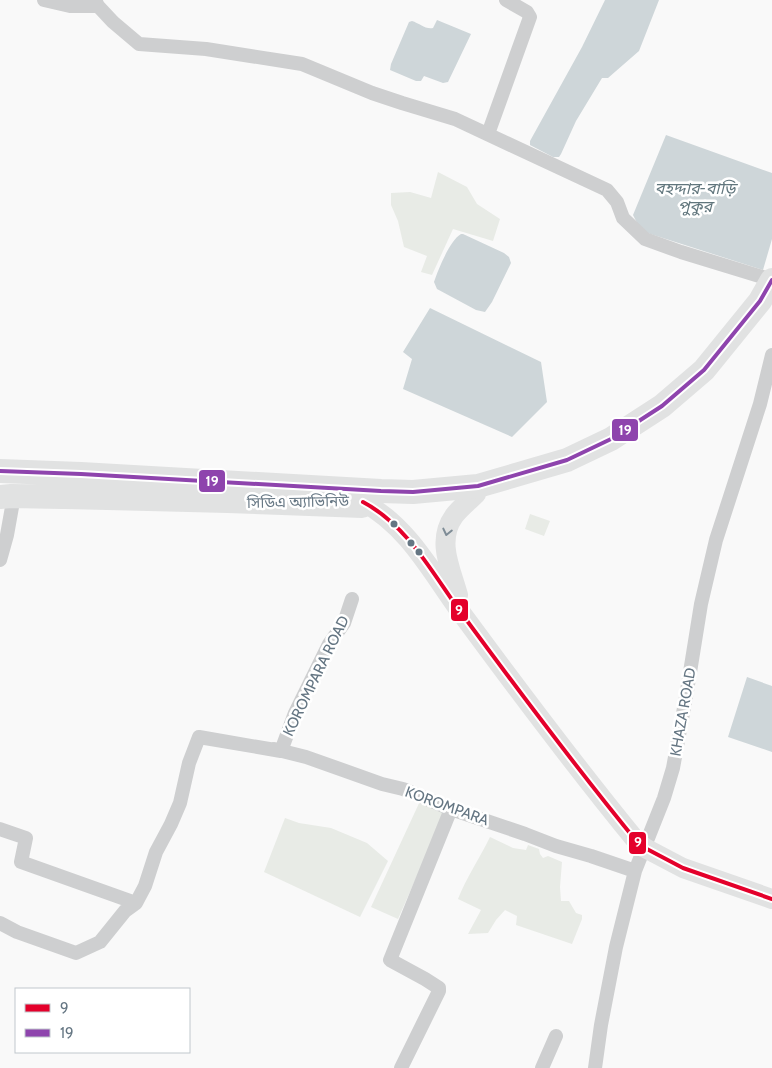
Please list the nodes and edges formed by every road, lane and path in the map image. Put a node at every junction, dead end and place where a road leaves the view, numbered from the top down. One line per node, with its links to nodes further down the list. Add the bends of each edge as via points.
1 (44, 0): 3 (street, via 70,6)
2 (506, 0): 4 (street, via 530,17)
3 (96, 3): 4 (street, via 139,44 206,49 302,64 372,93 455,118)
4 (485, 132): 5 (street, via 607,190 623,218 645,239)
5 (772, 280): 9 (highway, সিডিএ অ্যাভিনিউ, via 760,301 704,370 662,406 611,439 567,460 478,486 414,492 381,491)
6 (772, 288): 10 (highway, via 738,336 705,374 676,400 600,448 508,482 456,492 417,495 81,484)
7 (772, 308): 11 (highway, সিডিএ অ্যাভিনিউ, via 738,354 699,396 612,452 545,479); 13 (highway, via 714,378 666,420 624,449 596,463 513,493 462,503 381,507 10,496)
8 (772, 355): 21 (street, KHAZA ROAD, via 760,404 716,540 701,604 673,768)
9 (0, 471)
10 (0, 485)
11 (476, 494): 12 (highway, সিডিএ অ্যাভিনিউ, via 436,500); 16 (main road, one-way to 16, via 454,515 445,536 448,565)
12 (364, 502): 13 (highway, সিডিএ অ্যাভিনিউ); 16 (main road, via 381,512 408,538)
13 (4, 504): 14 (street, via 7,535)
14 (0, 560)
15 (352, 599): 18 (street, KOROMPARA ROAD, via 344,623 329,644 295,713)
16 (463, 616): 21 (main road, via 598,795)
17 (258, 746): 18 (street, KOROMPARA)
18 (281, 751): 19 (street, KOROMPARA, via 403,789); 24 (street, KOROMPARA ROAD, via 199,737 180,803)
19 (451, 809): 22 (street, KOROMPARA); 27 (street, via 390,960 425,979 439,991)
20 (0, 829): 24 (street, via 26,838 21,862)
21 (645, 848): 22 (street, KHAZA ROAD); 23 (main road, via 683,868)
22 (635, 871): 29 (street, KHAZA ROAD, via 600,1025)
23 (772, 899)
24 (136, 903): 25 (street, KOROMPARA ROAD, via 124,911 100,942 76,953)
25 (0, 923)
26 (556, 1036): 28 (street)
27 (401, 1068)
28 (542, 1068)
29 (595, 1068)

